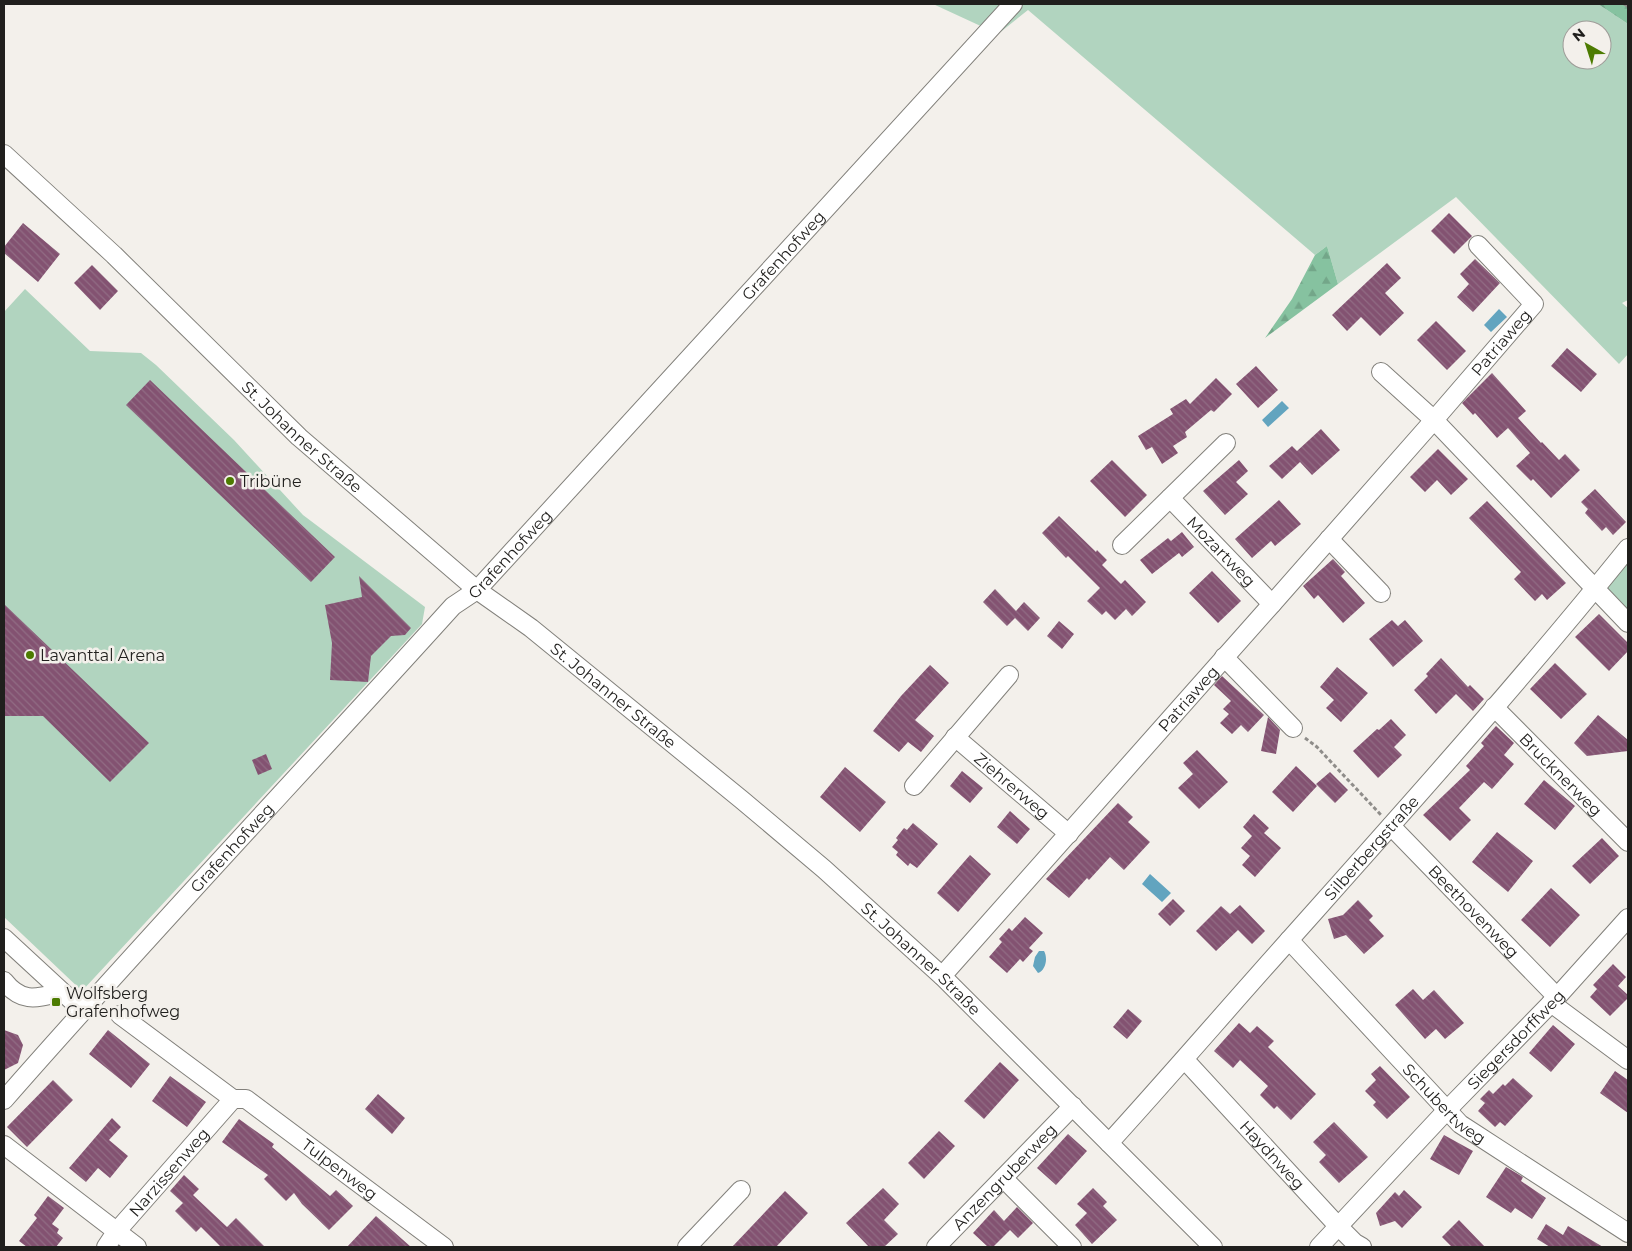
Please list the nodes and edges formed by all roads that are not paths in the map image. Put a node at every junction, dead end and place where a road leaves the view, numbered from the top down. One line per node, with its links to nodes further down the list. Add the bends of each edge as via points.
1 (1012, 4): 11 (street, Grafenhofweg)
2 (4, 154): 11 (street, St. Johanner Straße, via 114,255 300,437)
3 (1478, 246): 5 (street, Patriaweg, via 1534,304)
4 (1381, 372): 5 (street)
5 (1434, 420): 8 (street, Patriaweg); 12 (street)
6 (1226, 443): 7 (street)
7 (1170, 498): 9 (street); 14 (street, Mozartweg)
8 (1329, 539): 13 (street); 14 (street, Patriaweg)
9 (1122, 545)
10 (1628, 548): 12 (street, Silberbergstraße)
11 (477, 590): 28 (street, St. Johanner Straße, via 531,628 742,800); 32 (street, Grafenhofweg, via 453,606)
12 (1595, 590): 15 (street); 18 (street, Silberbergstraße)
13 (1381, 593)
14 (1272, 604): 16 (street, Patriaweg)
15 (1628, 623)
16 (1224, 657): 19 (street); 23 (street, Patriaweg)
17 (1009, 675): 20 (street)
18 (1494, 708): 22 (street, Silberbergstraße); 24 (street, Brucknerweg)
19 (1293, 728)
20 (955, 738): 21 (street); 23 (street, Ziehrerweg)
21 (914, 786)
22 (1391, 826): 27 (street, Silberbergstraße); 31 (street, Beethovenweg)
23 (1069, 834): 28 (street, Patriaweg)
24 (1628, 842)
25 (1628, 918): 31 (street, Siegersdorffweg)
26 (4, 938): 30 (street)
27 (1289, 940): 34 (street, Silberbergstraße); 39 (street, Schubertweg)
28 (942, 976): 38 (street, St. Johanner Straße)
29 (4, 981): 30 (street, via 16,994 37,998)
30 (62, 992): 32 (street)
31 (1554, 1000): 35 (street, Beethovenweg); 39 (street, Siegersdorffweg)
32 (82, 1010): 37 (street, Grafenhofweg)
33 (120, 1015): 36 (street, Tulpenweg)
34 (1184, 1060): 40 (street, Silberbergstraße); 44 (street, Haydnweg)
35 (1628, 1060)
36 (233, 1099): 45 (street, Narzissenweg); 49 (street, Tulpenweg, via 246,1099)
37 (4, 1100)
38 (1073, 1106): 40 (street, St. Johanner Straße); 42 (street, Anzengruberweg)
39 (1447, 1110): 44 (street, Siegersdorffweg); 46 (street, Schubertweg, via 1460,1124)
40 (1109, 1143): 53 (street, St. Johanner Straße)
41 (4, 1145): 45 (street)
42 (1004, 1178): 51 (street, Anzengruberweg); 52 (street)
43 (741, 1190): 50 (street)
44 (1338, 1226): 54 (street, Siegersdorffweg); 55 (street, Haydnweg)
45 (116, 1232): 47 (street, Narzissenweg); 48 (street)
46 (1628, 1234)
47 (106, 1247)
48 (137, 1247)
49 (444, 1247)
50 (687, 1247)
51 (936, 1247)
52 (1072, 1247)
53 (1214, 1247)
54 (1319, 1247)
55 (1362, 1247)

